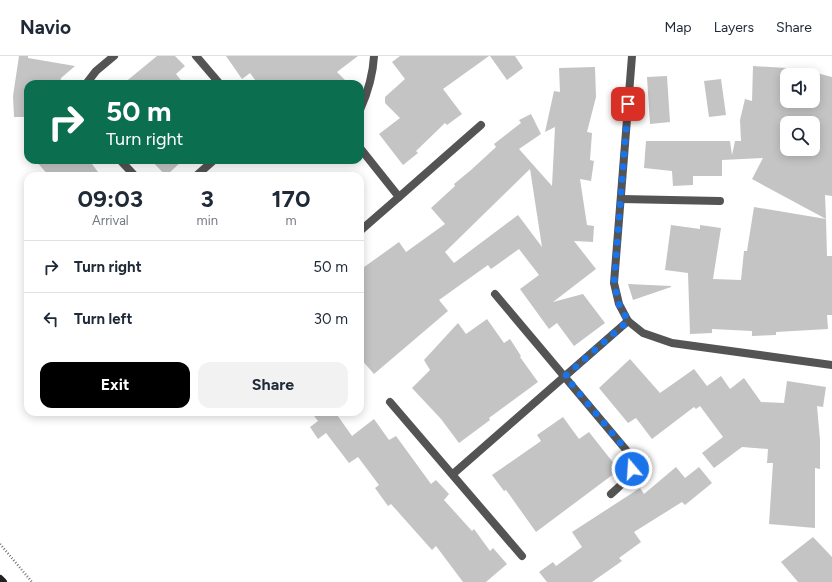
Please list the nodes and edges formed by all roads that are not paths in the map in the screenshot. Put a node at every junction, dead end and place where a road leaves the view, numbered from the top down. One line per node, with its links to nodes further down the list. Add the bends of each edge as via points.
1 (114, 56): 5 (street)
2 (196, 56): 6 (street)
3 (374, 56): 7 (street, via 372,79)
4 (632, 56): 15 (street)
5 (89, 80)
6 (217, 80)
7 (364, 100)
8 (481, 125): 14 (street)
9 (364, 153): 14 (street)
10 (124, 164): 12 (street)
11 (210, 164): 13 (street)
12 (131, 172)
13 (200, 172)
14 (399, 198): 17 (street)
15 (621, 199): 16 (street); 19 (street, via 614,283 619,304)
16 (720, 201)
17 (364, 228)
18 (495, 294): 21 (street)
19 (628, 321): 20 (street, via 643,333 672,343); 21 (street)
20 (832, 365)
21 (565, 376): 23 (street); 24 (street, via 627,451 631,460 632,469 628,479)
22 (390, 402): 23 (street)
23 (453, 474): 25 (street)
24 (611, 494)
25 (522, 556)
26 (0, 579): 27 (street)
27 (3, 582)

